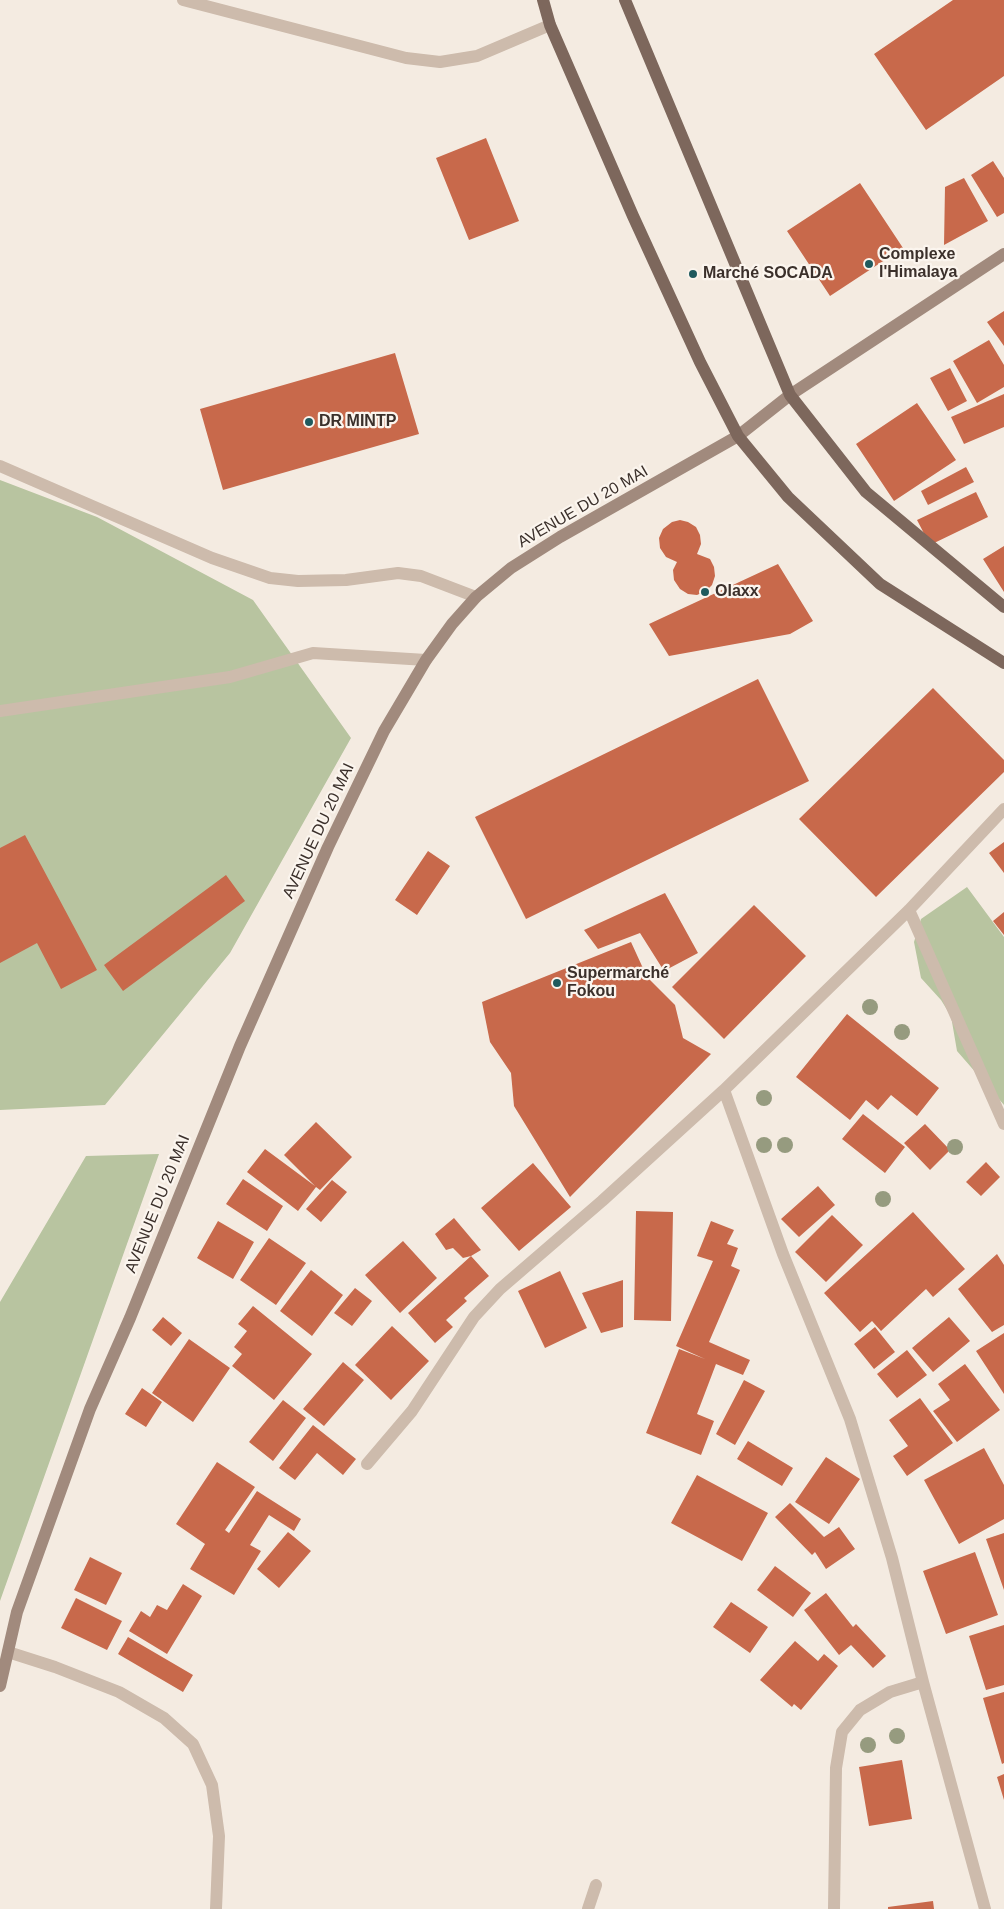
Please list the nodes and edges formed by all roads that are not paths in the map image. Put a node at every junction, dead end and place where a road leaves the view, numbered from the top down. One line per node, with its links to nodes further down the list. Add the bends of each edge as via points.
1 (183, 0): 4 (street, via 406,58 440,62 477,56)
2 (543, 0): 4 (main road)
3 (625, 0): 6 (main road)
4 (550, 25): 7 (main road, via 633,216)
5 (1004, 254): 6 (main road, AVENUE DU 20 MAI)
6 (790, 396): 7 (main road, AVENUE DU 20 MAI); 10 (main road, via 866,492)
7 (738, 436): 9 (main road, AVENUE DU 20 MAI, via 560,537 511,568); 12 (main road, via 788,497 880,584)
8 (0, 466): 9 (street, via 212,558 270,578 346,580 398,573 421,576)
9 (476, 597): 11 (main road, AVENUE DU 20 MAI)
10 (1004, 607)
11 (426, 660): 13 (street, via 313,653 230,677); 19 (main road, AVENUE DU 20 MAI, via 380,740 324,856 240,1046 90,1409 17,1612)
12 (1004, 664)
13 (0, 711)
14 (1004, 809): 15 (street)
15 (909, 910): 16 (street); 17 (street)
16 (724, 1090): 18 (street, via 500,1289 474,1317 412,1411); 20 (street, via 783,1254 850,1419 892,1558)
17 (1004, 1124)
18 (367, 1464)
19 (8, 1652): 21 (main road, AVENUE DU 20 MAI); 23 (street, via 119,1692 164,1718 193,1744 212,1785 219,1836)
20 (923, 1682): 25 (street, via 890,1692 860,1710 842,1732 836,1768); 26 (street)
21 (0, 1686)
22 (596, 1885): 24 (street)
23 (216, 1909)
24 (588, 1909)
25 (834, 1909)
26 (985, 1909)

